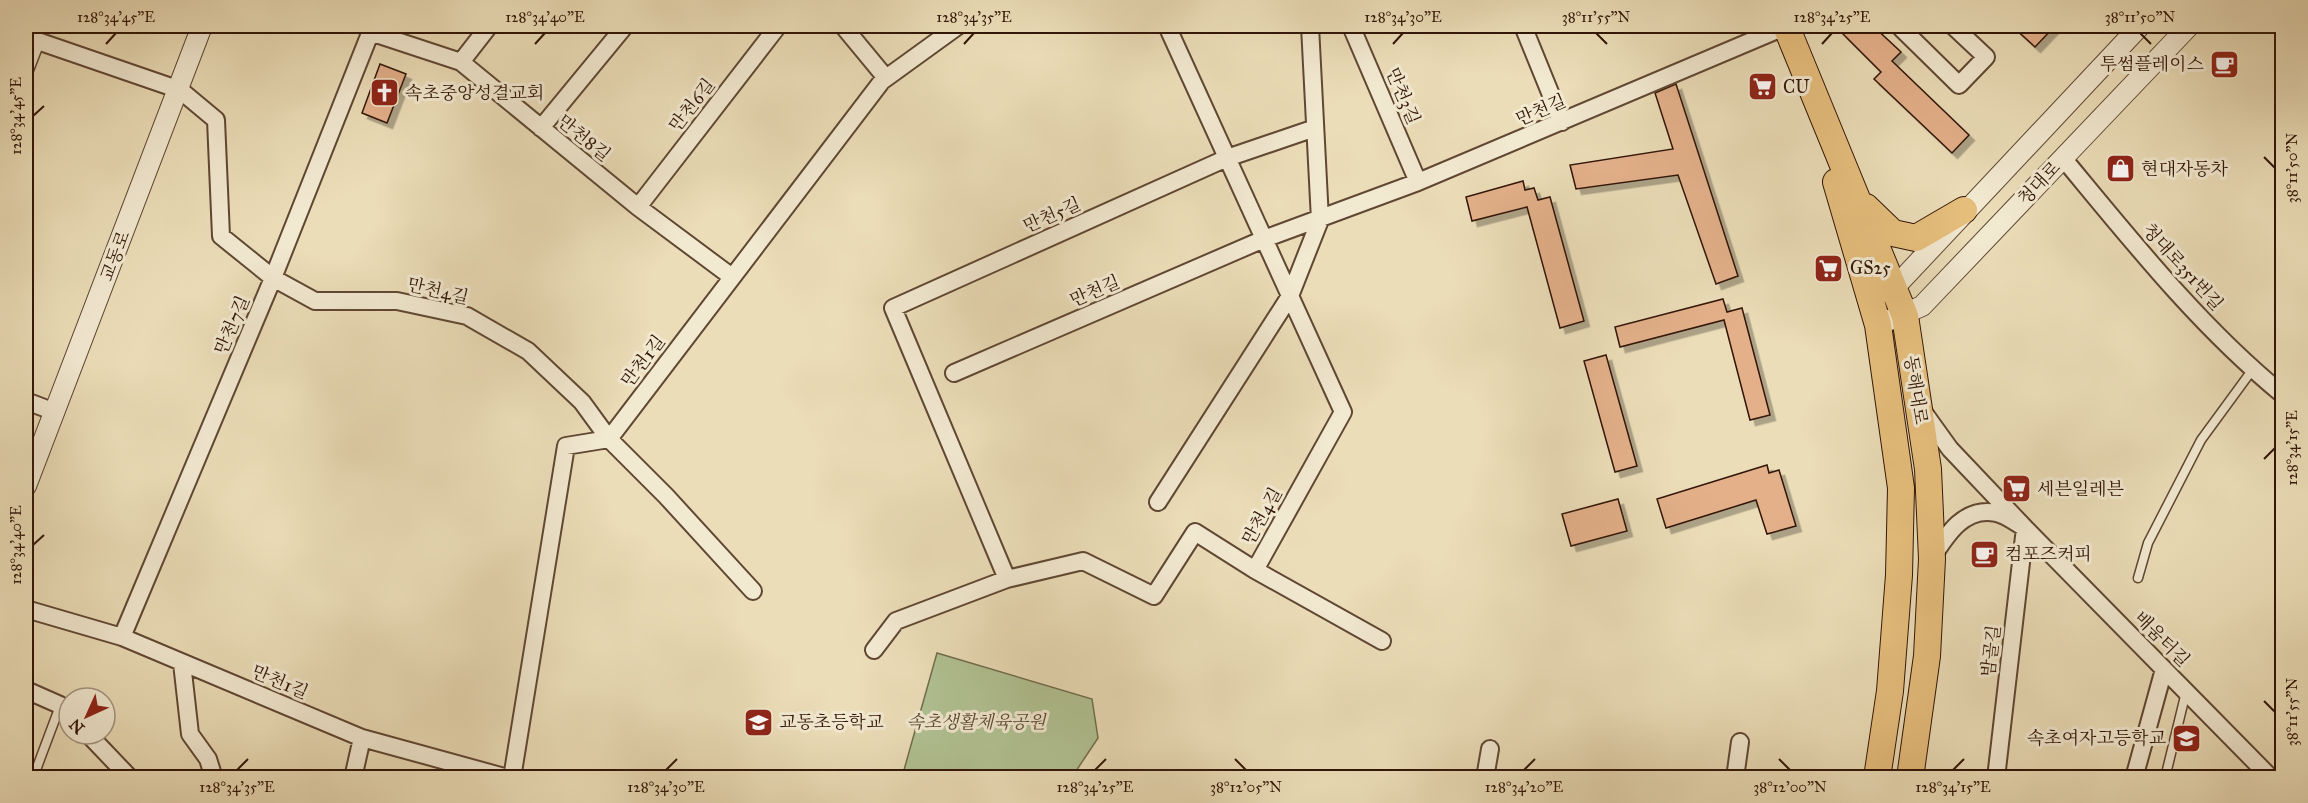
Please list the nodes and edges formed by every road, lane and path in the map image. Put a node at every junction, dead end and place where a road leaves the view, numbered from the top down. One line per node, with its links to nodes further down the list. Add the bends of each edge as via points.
1 (202, 26): 21 (street, 교동로)
2 (489, 26): 18 (street)
3 (625, 26): 23 (street)
4 (778, 26): 29 (street, 만천6길)
5 (843, 26): 20 (street)
6 (958, 26): 20 (street, 만천1길)
7 (1167, 26): 25 (street)
8 (1310, 26): 24 (street)
9 (1351, 26): 27 (street, 만천3길)
10 (1523, 26): 22 (street)
11 (1899, 26): 12 (street, via 1959,85 1986,57)
12 (1953, 26)
13 (2140, 26): 30 (street, 청대로)
14 (2189, 26): 26 (street, 청대로)
15 (1778, 27): 22 (street, 만천길); 28 (main road, 동해대로); 37 (main road, 동해대로, via 1835,179)
16 (371, 29): 18 (street, 만천8길); 34 (street, 만천7길)
17 (33, 40): 19 (lane); 21 (street)
18 (461, 62): 23 (street, 만천8길)
19 (26, 78)
20 (886, 78): 33 (street, 만천1길)
21 (180, 90): 34 (street, 만천4길, via 216,120 221,236); 45 (street, 교동로)
22 (1562, 122): 27 (street, 만천길)
23 (541, 128): 29 (street, 만천8길)
24 (1315, 128): 25 (street, 만천5길); 31 (street)
25 (1227, 158): 32 (street); 53 (street, 만천5길, via 894,308)
26 (2063, 158): 38 (street, 청대로, via 1922,306); 40 (street, 청대로351번길, via 2150,263)
27 (1418, 182): 31 (street, 만천길)
28 (1860, 201): 30 (main road, via 1893,233 1916,238); 35 (main road, 동해대로)
29 (638, 207): 33 (street, 만천8길)
30 (1964, 210): 35 (street, 청대로)
31 (1320, 220): 32 (street, 만천길); 36 (street)
32 (1264, 239): 36 (street); 41 (street, 만천길)
33 (732, 277): 46 (street, 만천1길)
34 (273, 278): 46 (street, 만천4길, via 315,301 397,301 467,316 528,351 582,402); 56 (street, 만천7길)
35 (1895, 287): 37 (street, 청대로); 38 (main road, 동해대로)
36 (1290, 296): 48 (street); 51 (street, 만천4길, via 1343,412)
37 (1870, 296): 39 (main road, 동해대로)
38 (1905, 316): 39 (street, 청대로); 44 (main road, 동해대로)
39 (1878, 325): 76 (main road, 동해대로, via 1901,488 1891,680)
40 (2253, 369): 42 (street, 청대로351번길); 52 (lane, via 2202,440 2148,543)
41 (954, 373)
42 (2283, 394)
43 (26, 401): 45 (street)
44 (1920, 408): 49 (street, 배움터길, via 1950,449); 50 (main road, 동해대로, via 1928,469)
45 (55, 412): 47 (street, 교동로)
46 (609, 439): 54 (street, 만천4길); 73 (street, 만천1길, via 566,446)
47 (27, 476)
48 (1158, 502)
49 (2025, 528): 50 (street, 배움터길, via 1996,512 1977,514 1961,520 1949,532); 60 (street, 배움터길); 78 (street, 밤골길)
50 (1932, 559): 77 (main road, 동해대로, via 1927,656)
51 (1254, 570): 53 (street, 만천4길, via 1195,532 1154,596 1083,561); 57 (street)
52 (2138, 578)
53 (1006, 579): 58 (street, 만천4길, via 896,621)
54 (753, 591)
55 (26, 609): 56 (street, 만천1길)
56 (122, 637): 59 (street, 만천1길)
57 (1382, 641)
58 (874, 650)
59 (183, 663): 65 (street, 만천1길); 71 (street, via 190,734 208,759)
60 (2164, 669): 62 (street, 배움터길); 79 (street)
61 (26, 690): 63 (street)
62 (2186, 692): 80 (lane); 81 (street, 배움터길)
63 (57, 706)
64 (57, 727): 69 (lane)
65 (362, 738): 72 (street); 73 (street, 만천1길)
66 (1740, 742): 75 (street)
67 (100, 746): 70 (street)
68 (1490, 749): 74 (street)
69 (33, 777)
70 (130, 777)
71 (214, 777)
72 (353, 777)
73 (510, 777)
74 (1485, 777)
75 (1735, 777)
76 (1877, 777)
77 (1910, 777)
78 (1996, 777)
79 (2134, 777)
80 (2165, 777)
81 (2271, 777)

